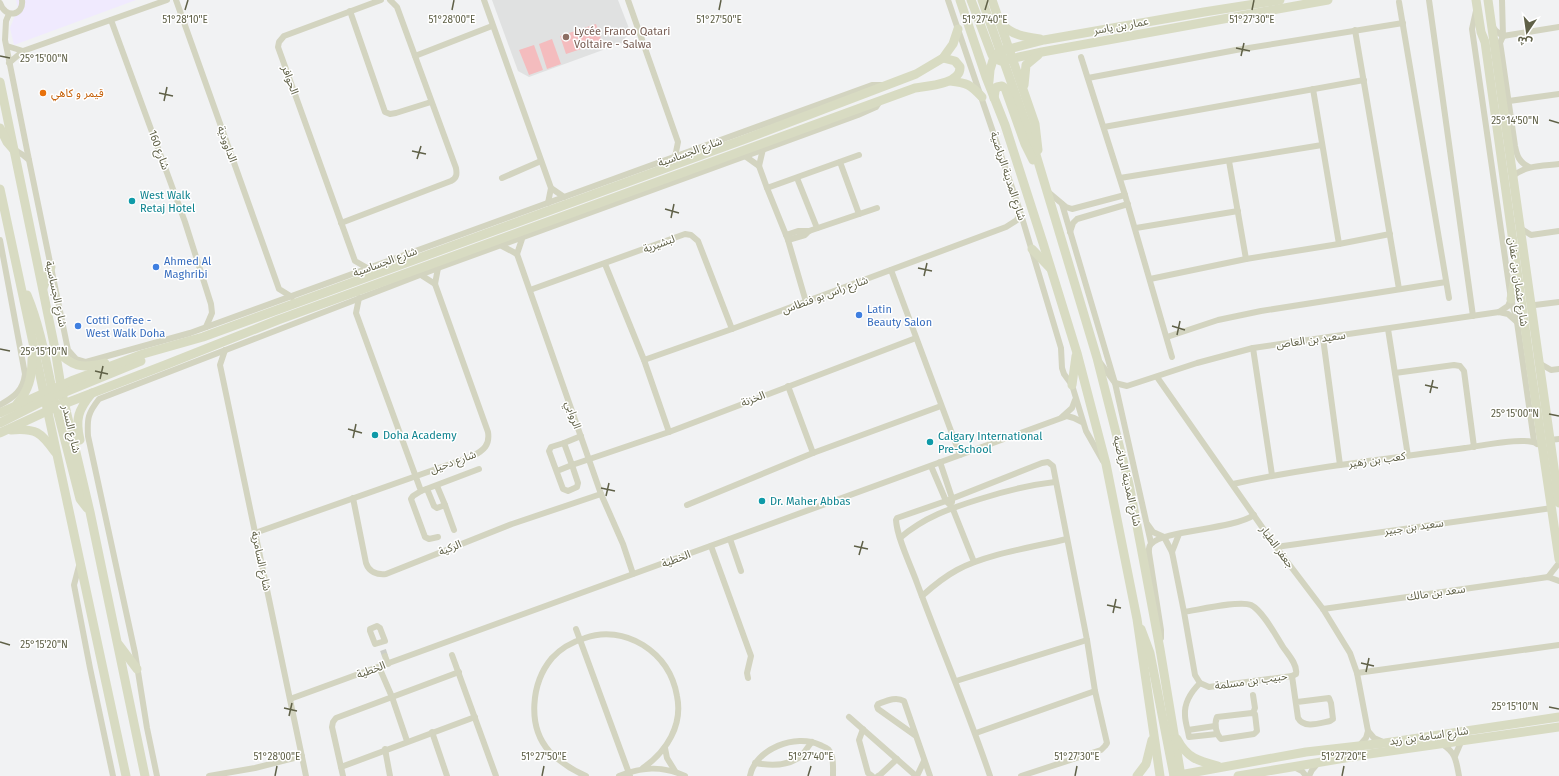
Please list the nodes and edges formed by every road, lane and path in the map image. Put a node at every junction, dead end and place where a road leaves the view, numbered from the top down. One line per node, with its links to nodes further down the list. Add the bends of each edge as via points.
1 (22, 0): 22 (street, via 19,12)
2 (167, 0): 23 (street)
3 (176, 0): 144 (street, الداوودية)
4 (381, 0): 21 (street, الحوافر)
5 (390, 0): 38 (street, via 397,7)
6 (484, 0): 27 (street)
7 (628, 0): 59 (street)
8 (948, 0): 29 (street, شارع المدينة الرياضية)
9 (960, 0): 48 (street, شارع المدينة الرياضية)
10 (971, 0): 35 (street)
11 (982, 0): 35 (street)
12 (992, 0): 24 (street)
13 (1280, 0): 32 (street, عمار بن ياسر)
14 (1328, 0): 36 (street, عمار بن ياسر)
15 (1429, 0): 160 (street)
16 (1488, 0): 25 (street, شارع عثمان بن عفان)
17 (1502, 0): 31 (street)
18 (0, 2): 22 (street, via 4,12)
19 (1399, 2): 26 (street)
20 (1476, 2): 135 (street, شارع عثمان بن عفان, via 1485,42); 152 (street, شارع عثمان بن عفان, via 1472,29)
21 (350, 11): 56 (street, via 385,112 396,113); 103 (street, الحوافر, via 284,36 278,47)
22 (9, 14): 33 (street, شارع الجساسية, via 5,27)
23 (111, 20): 34 (street); 162 (street, شارع 160, via 186,222 211,304 212,313)
24 (999, 20): 32 (street, via 1015,33); 35 (street)
25 (1491, 22): 31 (street, via 1496,32); 37 (street, شارع عثمان بن عفان)
26 (1403, 23): 30 (street); 141 (street)
27 (492, 26): 38 (street); 75 (street)
28 (1559, 27): 31 (street)
29 (958, 28): 40 (street, via 953,44); 52 (street, شارع المدينة الرياضية)
30 (1355, 30): 43 (street); 44 (street)
31 (1503, 36): 37 (street)
32 (1044, 40): 35 (street, عمار بن ياسر)
33 (7, 46): 34 (street); 42 (street, شارع الجساسية)
34 (23, 51): 42 (street)
35 (1001, 52): 41 (street); 41 (street, via 998,61); 48 (street, via 990,70)
36 (1042, 52): 41 (street, عمار بن ياسر); 49 (street, via 1026,65)
37 (1499, 53): 55 (street); 67 (street, شارع عثمان بن عفان)
38 (415, 56): 56 (street)
39 (1081, 57): 43 (street)
40 (943, 58): 45 (street, via 955,61 960,67 959,74); 47 (street, شارع الجساسية, via 916,74)
41 (1008, 60): 49 (street); 78 (street, شارع المدينة الرياضية)
42 (10, 62): 72 (street, شارع الجساسية)
43 (1088, 78): 57 (street)
44 (1364, 80): 50 (street); 113 (street)
45 (950, 81): 52 (street, via 968,84); 54 (street, شارع الجساسية, via 915,88)
46 (0, 82): 64 (street, شارع السدر)
47 (887, 86): 61 (street, شارع الجساسية, via 872,86); 65 (street, شارع الجساسية)
48 (990, 86): 53 (street, شارع المدينة الرياضية)
49 (1023, 90): 78 (street, via 1036,128)
50 (1313, 90): 57 (street); 60 (street)
51 (1559, 94): 55 (street)
52 (982, 97): 99 (street, شارع المدينة الرياضية)
53 (994, 98): 84 (street, via 997,87 1005,88 1029,153); 134 (street, شارع المدينة الرياضية)
54 (882, 100): 63 (street, شارع الجساسية, via 869,111); 71 (street, شارع الجساسية)
55 (1509, 101): 62 (street)
56 (431, 102): 103 (street, via 456,168 455,178 451,182)
57 (1104, 127): 87 (street)
58 (0, 128): 64 (street, via 7,142)
59 (678, 142): 66 (street); 69 (street)
60 (1322, 145): 74 (street); 118 (street)
61 (705, 146): 65 (street); 66 (street, شارع الجساسية)
62 (1515, 146): 67 (street); 81 (street, via 1518,158)
63 (763, 149): 70 (street, شارع الجساسية); 80 (street)
64 (15, 150): 72 (street); 146 (street, شارع السدر)
65 (715, 150): 82 (street, شارع الجساسية)
66 (690, 151): 69 (street, شارع الجساسية)
67 (1510, 154): 83 (street, شارع عثمان بن عفان)
68 (859, 155): 76 (street)
69 (675, 156): 77 (street, شارع الجساسية)
70 (744, 156): 73 (street, شارع الجساسية); 80 (street)
71 (721, 158): 73 (street); 104 (street, شارع الجساسية)
72 (29, 160): 129 (street, شارع الجساسية)
73 (734, 160): 112 (street, شارع الجساسية)
74 (1229, 160): 87 (street); 100 (street)
75 (541, 161): 85 (street); 88 (street)
76 (840, 162): 86 (street); 102 (street)
77 (656, 163): 82 (street); 93 (street, شارع الجساسية)
78 (1038, 163): 84 (street, شارع المدينة الرياضية)
79 (1559, 164): 81 (street)
80 (759, 166): 89 (street)
81 (1529, 167): 83 (street)
82 (652, 172): 101 (street, شارع الجساسية)
83 (1513, 176): 108 (street, شارع عثمان بن عفان)
84 (1043, 177): 91 (street, شارع المدينة الرياضية)
85 (502, 178)
86 (797, 178): 89 (street); 106 (street)
87 (1120, 178): 92 (street)
88 (551, 188): 93 (street); 94 (street)
89 (767, 188): 116 (street)
90 (0, 189): 97 (street, شارع السدر)
91 (1047, 191): 95 (street); 179 (street, شارع المدينة الرياضية)
92 (1125, 195): 95 (street, via 1075,209); 96 (street)
93 (564, 197): 94 (street, شارع الجساسية)
94 (548, 203): 101 (street, شارع الجساسية)
95 (1062, 204): 111 (street, شارع المدينة الرياضية)
96 (1128, 204): 107 (street); 111 (street, via 1077,219)
97 (2, 206): 137 (street, شارع السدر)
98 (877, 208): 102 (street)
99 (1020, 211): 105 (street, شارع رأس بو فنطاس, via 1017,220); 110 (street, شارع المدينة الرياضية)
100 (1238, 212): 107 (street); 125 (street)
101 (531, 213): 127 (street, شارع الجساسية); 130 (street, شارع الجساسية)
102 (859, 214): 106 (street)
103 (341, 223): 126 (street, الحوافر)
104 (538, 225): 112 (street); 120 (street, شارع الجساسية)
105 (1006, 227): 110 (street, شارع رأس بو فنطاس, via 1020,226); 133 (street, شارع رأس بو فنطاس)
106 (817, 228): 116 (street, via 805,235)
107 (1136, 228): 139 (street)
108 (1520, 228): 114 (street); 119 (street, شارع عثمان بن عفان)
109 (1559, 231): 114 (street)
110 (1027, 232): 122 (street, شارع المدينة الرياضية)
111 (1070, 232): 189 (street, شارع المدينة الرياضية)
112 (532, 234): 115 (street, شارع الجساسية)
113 (1390, 234): 118 (street); 145 (street)
114 (1531, 235): 119 (street)
115 (522, 238): 121 (street, شارع الجساسية); 123 (street)
116 (787, 238): 153 (street)
117 (0, 240): 198 (street, via 25,374 20,392)
118 (1339, 244): 125 (street)
119 (1523, 245): 124 (street, شارع عثمان بن عفان)
120 (481, 246): 121 (street); 140 (street, شارع الجساسية)
121 (498, 247): 123 (street); 131 (street, شارع الجساسية)
122 (1032, 249): 134 (street); 191 (street, شارع المدينة الرياضية, via 1060,348 1062,368)
123 (517, 254): 147 (street, الروابي)
124 (1524, 257): 157 (street, via 1530,268); 169 (street, شارع عثمان بن عفان)
125 (1246, 259): 139 (street)
126 (355, 261): 132 (street); 136 (street)
127 (381, 264): 130 (street); 132 (street, شارع الجساسية)
128 (605, 264): 147 (street, لبشيرية); 163 (street, لبشيرية, via 685,234 691,235 698,241); 181 (street)
129 (51, 267): 146 (street); 165 (street, شارع الجساسية, via 68,350 76,359 86,362 96,360)
130 (390, 268): 143 (street, شارع الجساسية)
131 (438, 268): 138 (street, شارع الجساسية); 142 (street)
132 (369, 269): 136 (street, شارع الجساسية)
133 (891, 270): 153 (street, شارع رأس بو فنطاس); 167 (street)
134 (1052, 271): 175 (street, شارع المدينة الرياضية)
135 (1517, 271): 152 (street); 215 (street, شارع عثمان بن عفان)
136 (352, 274): 143 (street, شارع الجساسية)
137 (18, 275): 170 (street, شارع السدر); 195 (street, via 33,309)
138 (421, 275): 142 (street); 148 (street, شارع الجساسية)
139 (1150, 279): 166 (street)
140 (387, 280): 148 (street); 180 (street, شارع الجساسية)
141 (1446, 282): 145 (street); 151 (street)
142 (435, 284): 229 (street, شارع دحيل, via 489,439 482,451 473,456)
143 (333, 285): 149 (street, شارع الجساسية); 171 (street, شارع الجساسية)
144 (279, 289): 149 (street); 155 (street)
145 (1400, 289): 166 (street, via 1261,310 1218,320)
146 (43, 290): 173 (street, شارع السدر)
147 (530, 290): 209 (street, الروابي)
148 (378, 291): 150 (street, شارع الجساسية)
149 (292, 297): 155 (street, شارع الجساسية)
150 (360, 298): 156 (street, شارع الجساسية); 159 (street)
151 (1449, 298)
152 (1511, 299): 158 (street, via 1508,306); 161 (street, شارع عثمان بن عفان)
153 (806, 302): 163 (street, شارع رأس بو فنطاس)
154 (1559, 302): 157 (street)
155 (274, 304): 162 (street, شارع الجساسية)
156 (343, 305): 159 (street); 174 (street, شارع الجساسية)
157 (1535, 305): 169 (street, via 1539,329)
158 (1498, 312): 160 (street, سعيد بن العاص); 161 (street, via 1508,314)
159 (356, 313): 229 (street)
160 (1473, 316): 164 (street, سعيد بن العاص)
161 (1517, 322): 206 (street, شارع عثمان بن عفان)
162 (206, 327): 165 (street, شارع الجساسية)
163 (732, 329): 181 (street, شارع رأس بو فنطاس)
164 (1388, 329): 168 (street, سعيد بن العاص); 187 (street)
165 (190, 333): 171 (street)
166 (1167, 337): 178 (street)
167 (916, 338): 192 (street, الخزنة); 200 (street)
168 (1323, 338): 172 (street, سعيد بن العاص); 224 (street)
169 (1536, 338): 183 (street, شارع عثمان بن عفان)
170 (32, 341): 195 (street, شارع السدر); 199 (street, via 29,384)
171 (182, 344): 176 (street, شارع الجساسية); 195 (street)
172 (1253, 348): 188 (street, سعيد بن العاص); 228 (street)
173 (55, 349): 176 (street, via 63,358 81,367); 195 (street, شارع السدر)
174 (225, 350): 177 (street, شارع الجساسية); 184 (street)
175 (1077, 353): 191 (street); 222 (street, شارع المدينة الرياضية)
176 (143, 354): 195 (street, شارع الجساسية)
177 (208, 356): 182 (street, شارع الجساسية); 184 (street)
178 (1172, 357)
179 (1097, 358): 189 (street); 276 (street, شارع المدينة الرياضية, via 1129,484)
180 (177, 360): 182 (street); 194 (street, شارع الجساسية)
181 (644, 360): 208 (street)
182 (190, 363): 280 (street, شارع السدر, via 99,399 89,411 87,422 91,457)
183 (1539, 363): 186 (street); 190 (street, شارع عثمان بن عفان)
184 (220, 365): 247 (street, شارع السامرية)
185 (1559, 369): 186 (street)
186 (1551, 370): 190 (street)
187 (1395, 373): 214 (street, via 1460,366 1464,371); 219 (street)
188 (1157, 377): 193 (street, سعيد بن العاص); 232 (street, جعفر الطيار)
189 (1115, 382): 193 (street); 197 (street, شارع المدينة الرياضية)
190 (1542, 382): 210 (street, شارع عثمان بن عفان)
191 (1072, 385): 196 (street, شارع المدينة الرياضية)
192 (788, 386): 208 (street, الخزنة); 216 (street)
193 (1127, 386): 197 (street, via 1120,394)
194 (92, 393): 201 (street, شارع الجساسية); 243 (street, via 82,407 77,421 92,499)
195 (53, 394): 199 (street); 201 (street, شارع السدر); 201 (street, شارع السدر); 205 (street)
196 (1076, 398): 203 (street, via 1072,408); 204 (street, شارع المدينة الرياضية)
197 (1119, 404): 245 (street, شارع المدينة الرياضية)
198 (0, 405)
199 (16, 405): 202 (street)
200 (941, 406): 216 (street); 218 (street)
201 (56, 407): 207 (street, شارع الجساسية); 217 (street, شارع السدر); 243 (street, via 80,499)
202 (0, 413)
203 (1061, 419): 204 (street, الخطية, via 1070,416); 218 (street, الخطية)
204 (1082, 422): 222 (street, شارع المدينة الرياضية)
205 (0, 423)
206 (1532, 431): 211 (street); 212 (street, شارع عثمان بن عفان)
207 (3, 432): 217 (street, via 26,429 36,431)
208 (669, 432): 220 (street, الخزنة)
209 (581, 436): 213 (street); 220 (street, الروابي)
210 (1554, 439): 241 (street, شارع عثمان بن عفان)
211 (1522, 440): 212 (street, كعب بن زهير); 214 (street, كعب بن زهير)
212 (1534, 441): 215 (street)
213 (564, 443): 223 (street); 227 (street, via 550,448)
214 (1474, 447): 219 (street, كعب بن زهير)
215 (1543, 452): 241 (street, شارع عثمان بن عفان)
216 (813, 454): 239 (street)
217 (57, 455): 259 (street, شارع السدر)
218 (960, 455): 221 (street, الخطية)
219 (1408, 456): 224 (street, كعب بن زهير)
220 (590, 460): 223 (street, الخزنة); 236 (street, الروابي)
221 (940, 462): 225 (street, الخطية); 238 (street)
222 (1106, 464): 269 (street, شارع المدينة الرياضية)
223 (572, 465): 227 (street, الخزنة); 227 (street, via 578,483 577,487 568,491 563,489)
224 (1340, 465): 228 (street, كعب بن زهير)
225 (931, 466): 238 (street); 252 (street, الخطية)
226 (479, 469): 233 (street)
227 (557, 471)
228 (1272, 475): 232 (street, كعب بن زهير)
229 (414, 476): 234 (street); 237 (street, شارع دحيل)
230 (1003, 477): 231 (street, via 1048,462 1053,466); 235 (street); 238 (street)
231 (1055, 482): 235 (street, via 1032,484); 253 (street)
232 (1233, 484): 244 (street, جعفر الطيار)
233 (437, 486): 234 (street); 240 (street)
234 (424, 490): 240 (street, via 435,508); 249 (street, via 411,499 424,537)
235 (1005, 491): 242 (street)
236 (601, 494): 237 (street, الركية, via 512,524 386,574 371,571 366,563); 263 (street, الروابي)
237 (353, 498): 247 (street, شارع دحيل)
238 (949, 499): 242 (street); 251 (street, via 897,518)
239 (687, 504)
240 (445, 505): 246 (street)
241 (1556, 505): 256 (street, سعيد بن جبير); 258 (street, شارع عثمان بن عفان)
242 (952, 507): 251 (street, via 911,529); 260 (street)
243 (90, 512): 273 (street)
244 (1254, 515): 248 (street, via 1242,522); 256 (street, جعفر الطيار)
245 (1148, 526): 250 (street, via 1153,532); 254 (street, شارع المدينة الرياضية)
246 (454, 530)
247 (255, 533): 290 (street, شارع السامرية)
248 (1179, 534): 250 (street); 257 (street)
249 (438, 537)
250 (1164, 537): 254 (street); 257 (street)
251 (900, 538): 266 (street)
252 (730, 539): 255 (street, الخطية); 262 (street)
253 (1067, 540): 260 (street); 272 (street)
254 (1151, 543): 276 (street, شارع المدينة الرياضية, via 1149,553 1161,630)
255 (711, 546): 263 (street, الخطية); 284 (street, via 751,656)
256 (1276, 547): 267 (street, جعفر الطيار)
257 (1172, 552): 268 (street)
258 (1559, 559)
259 (80, 562): 329 (street, شارع السدر, via 74,585); 330 (street, شارع السدر)
260 (974, 562): 266 (street, via 942,578)
261 (1559, 563): 264 (street)
262 (741, 571)
263 (633, 574): 278 (street, الخطية)
264 (1548, 576): 265 (street); 267 (street, سعد بن مالك)
265 (1559, 581)
266 (922, 596): 285 (street)
267 (1323, 609): 282 (street, جعفر الطيار, via 1350,653)
268 (1184, 612): 283 (street, حبيب بن مسلمة, via 1239,604 1252,606 1260,613 1296,667 1296,674); 286 (street, via 1194,675)
269 (1136, 619): 306 (street, شارع المدينة الرياضية); 352 (street, via 1148,646)
270 (576, 629): 271 (street)
271 (581, 640): 315 (street, via 593,635 612,634 633,639 653,651 663,661 674,682 678,704 677,722); 328 (street); 339 (street, via 566,646 552,658 540,677 534,706 538,729 548,750 565,766)
272 (1087, 640): 285 (street); 287 (street)
273 (117, 643): 280 (street); 331 (street)
274 (1559, 645): 282 (street)
275 (383, 650): 278 (street)
276 (1160, 650): 303 (street, شارع المدينة الرياضية)
277 (452, 655): 281 (street)
278 (388, 664): 279 (street, الخطية)
279 (379, 667): 289 (street); 290 (street, الخطية)
280 (138, 669): 332 (street, شارع السدر)
281 (459, 672): 289 (street); 293 (street)
282 (1357, 673): 301 (street, جعفر الطيار)
283 (1292, 676): 286 (street, حبيب بن مسلمة, via 1209,687); 291 (street)
284 (748, 678)
285 (956, 682): 305 (street)
286 (1200, 683): 300 (street, via 1188,700 1185,715)
287 (1095, 691): 305 (street); 349 (street, via 1106,739 1105,746 1101,750)
288 (1253, 695): 292 (street)
289 (392, 696): 309 (street); 323 (street, via 336,718 333,722)
290 (290, 699): 317 (street, شارع السامرية)
291 (1297, 702): 291 (street, via 1298,718 1304,724 1333,719 1329,698)
292 (1253, 713): 296 (street, via 1217,717); 307 (street, via 1257,731 1254,734 1221,739)
293 (475, 717): 302 (street); 338 (street)
294 (849, 717): 298 (street)
295 (1559, 717): 312 (street, شارع اسامة بن زيد)
296 (1216, 726): 300 (street); 307 (street)
297 (1559, 727): 299 (street, شارع اسامة بن زيد)
298 (863, 729): 319 (street); 344 (street, via 860,740 868,773)
299 (1548, 729): 304 (street); 311 (street, شارع اسامة بن زيد)
300 (1188, 730): 307 (street, via 1189,737)
301 (1368, 731): 312 (street, via 1374,738); 314 (street)
302 (432, 732): 309 (street); 337 (street)
303 (1174, 732): 324 (street, via 1189,755 1201,762); 352 (street, شارع المدينة الرياضية)
304 (1559, 732)
305 (976, 733): 348 (street)
306 (1153, 733): 350 (street, via 1147,760); 351 (street, شارع المدينة الرياضية)
307 (1217, 734)
308 (916, 736): 308 (street, via 904,701 895,699 878,704 878,709); 320 (street)
309 (407, 741): 316 (street)
310 (812, 742): 321 (street, via 800,740 781,744 765,753); 321 (street, via 802,755 789,763); 343 (street, via 828,749 833,760)
311 (1461, 742): 313 (street, شارع اسامة بن زيد); 318 (street)
312 (1385, 743): 314 (street, شارع اسامة بن زيد)
313 (1442, 744): 318 (street); 322 (street, شارع اسامة بن زيد)
314 (1360, 746): 324 (street, شارع اسامة بن زيد, via 1306,752)
315 (666, 748): 326 (street); 327 (street, via 667,758)
316 (385, 749): 323 (street); 336 (street)
317 (302, 756): 333 (street); 334 (street, شارع السامرية)
318 (1455, 756): 356 (street)
319 (897, 759): 345 (street); 346 (street)
320 (924, 760): 346 (street); 347 (street)
321 (755, 763): 342 (street)
322 (1318, 763): 325 (street, شارع اسامة بن زيد); 355 (street)
323 (341, 767): 335 (street)
324 (1221, 767): 352 (street, شارع اسامة بن زيد)
325 (1294, 767): 353 (street, شارع اسامة بن زيد); 354 (street)
326 (643, 768): 327 (street); 328 (street)
327 (675, 771): 341 (street)
328 (629, 774): 340 (street)
329 (113, 776)
330 (126, 776)
331 (145, 776)
332 (157, 776)
333 (209, 776)
334 (306, 776)
335 (343, 776)
336 (390, 776)
337 (447, 776)
338 (496, 776)
339 (586, 776)
340 (619, 776)
341 (685, 776)
342 (750, 776)
343 (832, 776)
344 (872, 776)
345 (878, 776)
346 (916, 776)
347 (930, 776)
348 (990, 776)
349 (1021, 776)
350 (1137, 776)
351 (1160, 776)
352 (1177, 776)
353 (1238, 776)
354 (1306, 776)
355 (1310, 776)
356 (1459, 776)

